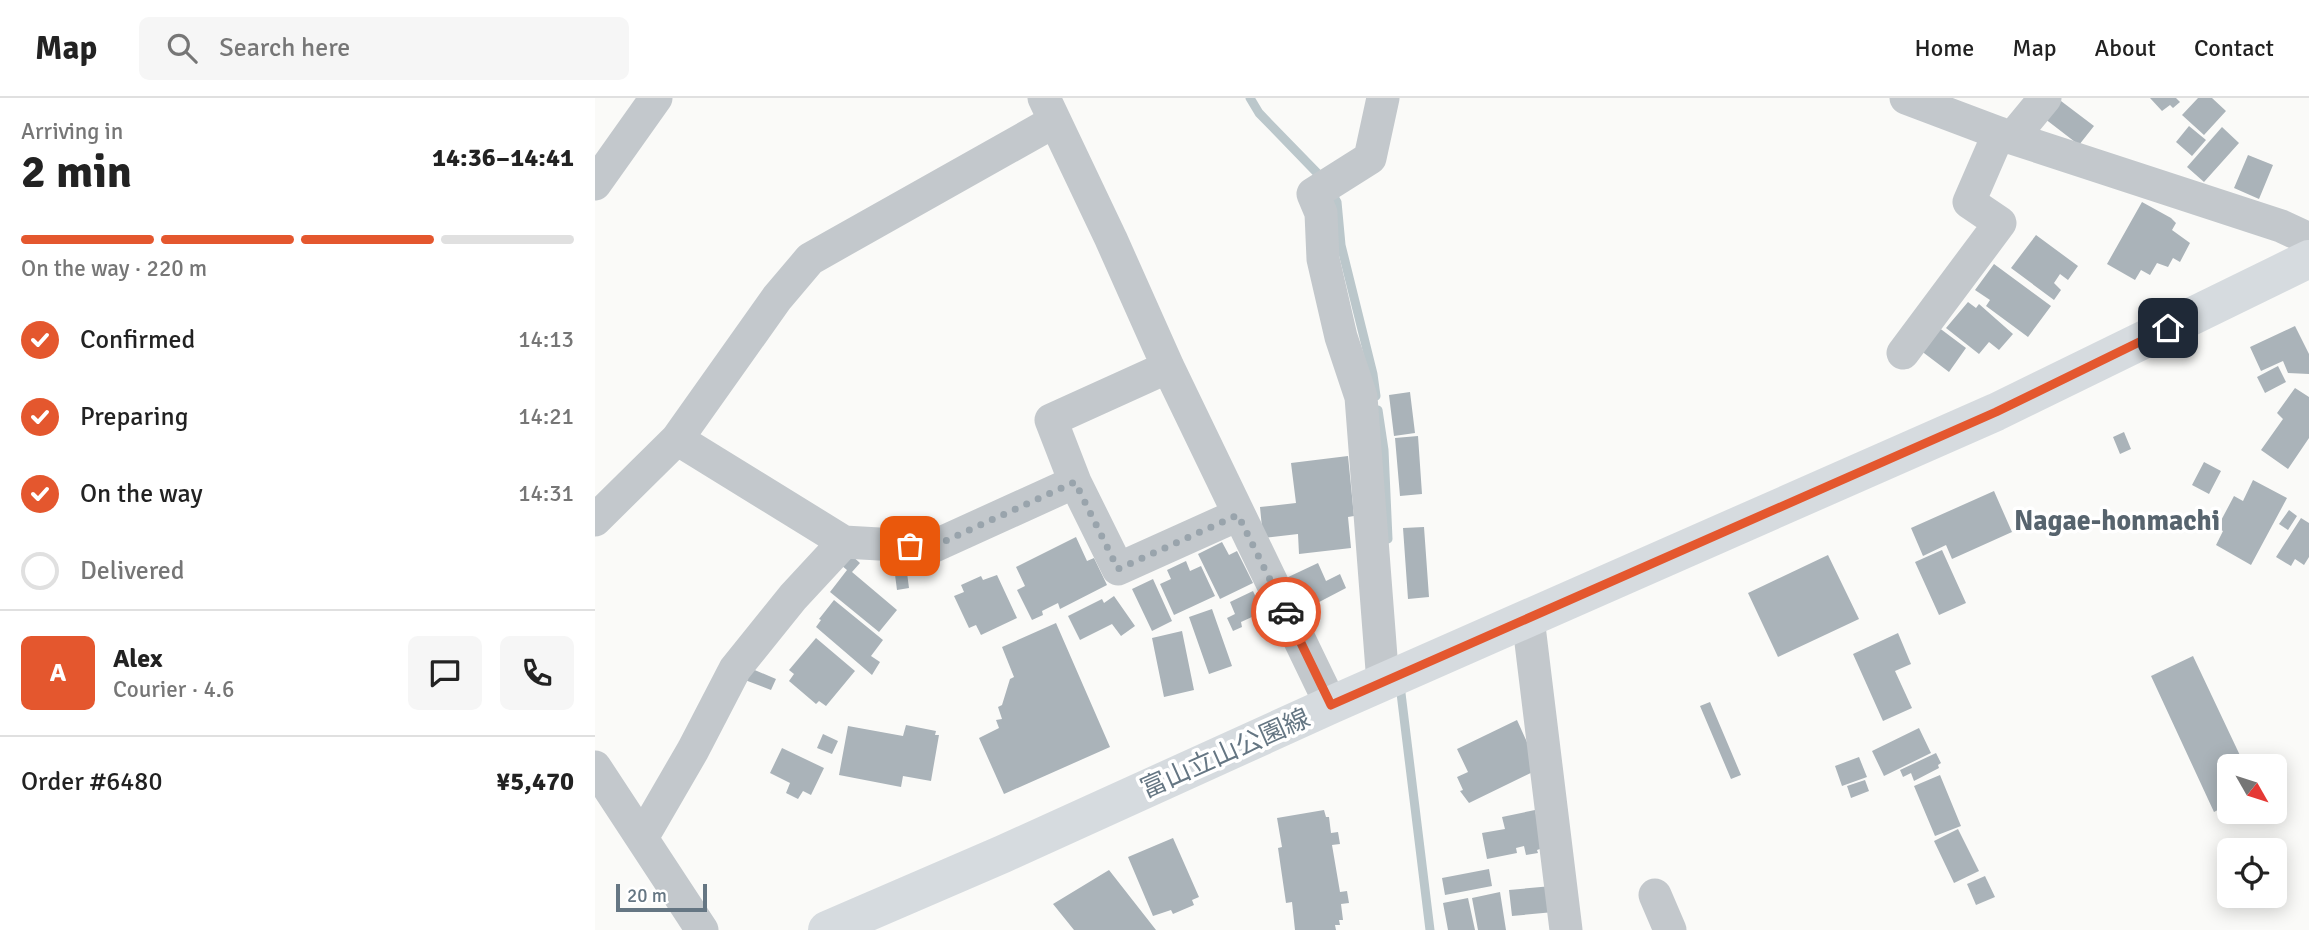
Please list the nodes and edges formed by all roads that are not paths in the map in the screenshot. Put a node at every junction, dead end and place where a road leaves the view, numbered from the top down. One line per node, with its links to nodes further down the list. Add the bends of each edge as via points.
1 (656, 98): 7 (street)
2 (1383, 98): 18 (street, via 1370,158 1313,194 1321,213 1323,259 1341,337 1361,397)
3 (1906, 98): 6 (street)
4 (2045, 98): 6 (street)
5 (1049, 110): 11 (street); 12 (street, via 810,260 776,298)
6 (2006, 135): 8 (street); 10 (street, via 1969,202 2000,223)
7 (595, 184)
8 (2309, 239)
9 (2309, 259): 17 (main road, 富山立山公園線, via 1996,412)
10 (1903, 354)
11 (1168, 367): 13 (street, via 1051,420); 14 (street)
12 (677, 439): 15 (street); 16 (street)
13 (1075, 482): 14 (street, via 1118,569); 16 (street, via 932,547)
14 (1238, 515): 19 (street)
15 (595, 520)
16 (844, 542): 21 (street, via 735,669)
17 (1528, 618): 18 (main road, 富山立山公園線); 25 (street)
18 (1383, 683): 19 (main road, 富山立山公園線)
19 (1331, 705): 24 (main road, 富山立山公園線)
20 (595, 767): 21 (street)
21 (642, 838): 23 (street)
22 (1655, 895): 26 (street)
23 (702, 930)
24 (827, 930)
25 (1566, 930)
26 (1670, 930)

